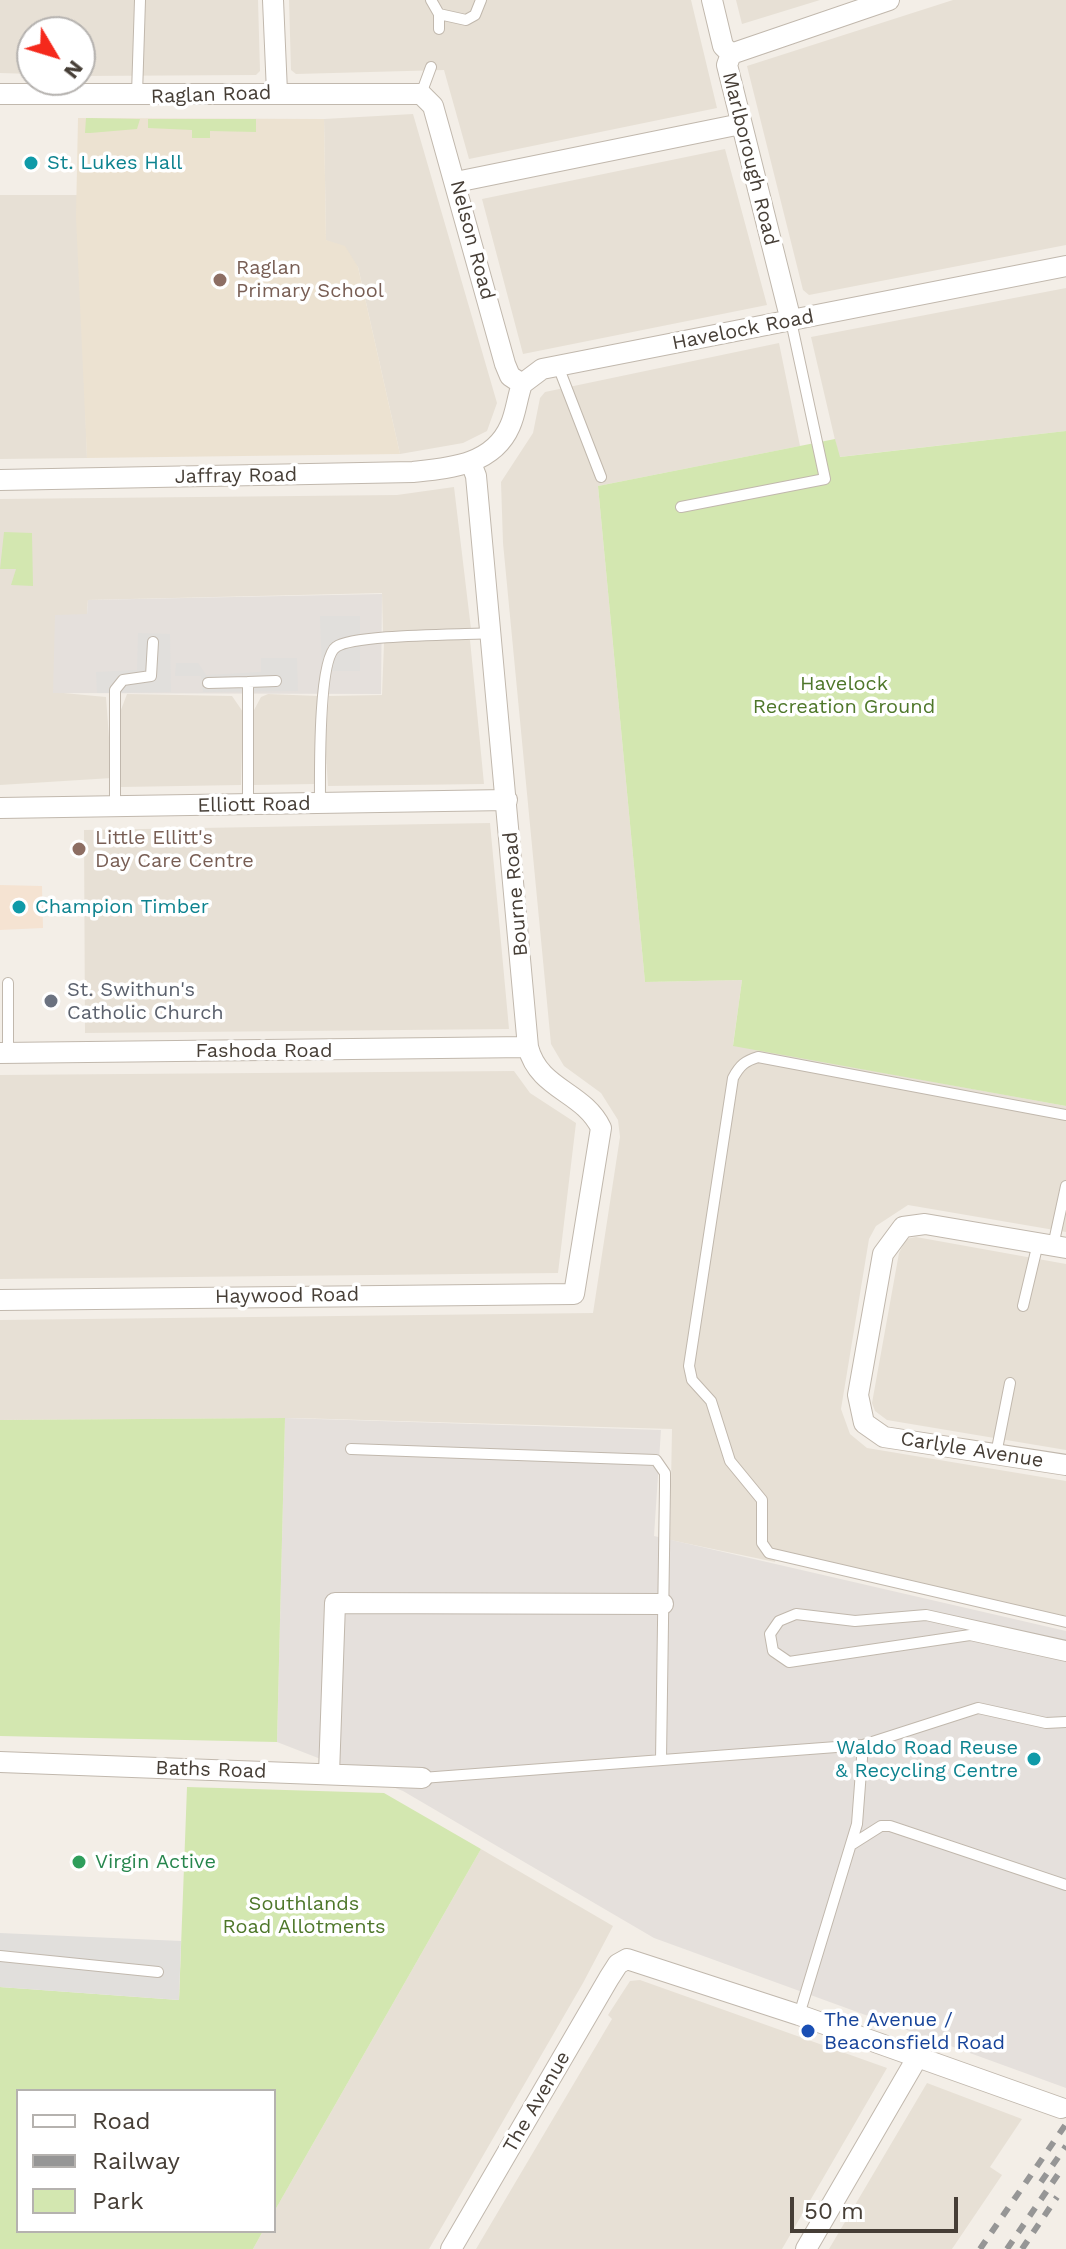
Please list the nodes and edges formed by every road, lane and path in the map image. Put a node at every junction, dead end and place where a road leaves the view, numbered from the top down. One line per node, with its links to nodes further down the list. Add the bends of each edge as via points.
1 (140, 0): 14 (lane)
2 (273, 0): 11 (street)
3 (431, 0): 7 (lane)
4 (481, 0): 7 (lane, via 475,15 466,20)
5 (712, 0): 9 (street, Marlborough Road, via 723,46)
6 (889, 0): 9 (street)
7 (439, 14): 8 (lane)
8 (439, 29)
9 (731, 54): 15 (street, Marlborough Road, via 727,65)
10 (431, 67): 13 (lane)
11 (277, 92): 13 (street, Raglan Road); 14 (street, Raglan Road)
12 (0, 94): 14 (street, Raglan Road)
13 (421, 94): 16 (street, Nelson Road, via 433,106)
14 (137, 96)
15 (741, 124): 16 (street); 18 (street, Marlborough Road)
16 (456, 182): 20 (street, Nelson Road, via 505,364)
17 (1066, 266): 18 (street, Havelock Road)
18 (791, 321): 19 (street, Havelock Road); 24 (lane, via 825,479)
19 (558, 366): 20 (street, Havelock Road, via 529,375); 22 (lane)
20 (522, 384): 21 (street, via 509,429)
21 (471, 463): 23 (street, Jaffray Road, via 413,472); 25 (street, Bourne Road)
22 (601, 477)
23 (0, 480)
24 (681, 507)
25 (491, 633): 30 (street, Bourne Road); 31 (lane, via 364,640 331,651 319,728)
26 (153, 642): 34 (lane, via 151,676 123,680 115,690)
27 (276, 681): 28 (lane)
28 (248, 682): 29 (lane); 32 (lane)
29 (208, 683)
30 (507, 800): 31 (street, Elliott Road); 36 (street, Bourne Road)
31 (320, 804): 32 (street, Elliott Road)
32 (248, 805): 34 (street, Elliott Road)
33 (0, 808): 34 (street, Elliott Road)
34 (115, 808)
35 (8, 983): 37 (lane)
36 (528, 1047): 37 (street, Fashoda Road); 41 (street, Bourne Road, via 542,1076 590,1110 601,1128)
37 (4, 1053)
38 (1066, 1115): 49 (lane, via 758,1057 739,1066 689,1366 692,1380 711,1401 730,1461 762,1500 762,1543 769,1553)
39 (1066, 1186): 40 (lane)
40 (1053, 1246): 43 (lane); 46 (street, Carlyle Avenue, via 911,1223 896,1232 883,1254 859,1414 872,1432 884,1437)
41 (574, 1294): 42 (street, Haywood Road)
42 (0, 1300)
43 (1023, 1306)
44 (1010, 1383): 46 (lane)
45 (351, 1449): 48 (lane, via 656,1460 665,1473)
46 (996, 1454): 47 (street, Carlyle Avenue)
47 (1066, 1465)
48 (663, 1604): 54 (lane); 56 (street, via 335,1603)
49 (1066, 1622)
50 (1066, 1646): 51 (lane, via 926,1615 855,1621 796,1614 779,1621 770,1634 773,1651 789,1662 970,1635)
51 (1066, 1656)
52 (1066, 1722): 53 (lane, via 1046,1723 978,1708)
53 (863, 1745): 54 (lane); 58 (lane, via 857,1824)
54 (661, 1760): 57 (lane)
55 (0, 1762): 56 (street, Baths Road)
56 (329, 1774): 57 (street, Baths Road)
57 (422, 1778)
58 (850, 1846): 59 (lane, via 881,1826 890,1826); 62 (lane)
59 (1066, 1885)
60 (0, 1956): 61 (lane)
61 (158, 1972)
62 (799, 2015): 63 (street); 65 (street, The Avenue, via 627,1959 614,1971)
63 (917, 2058): 64 (street); 66 (street)
64 (1061, 2108)
65 (451, 2249)
66 (806, 2249)

